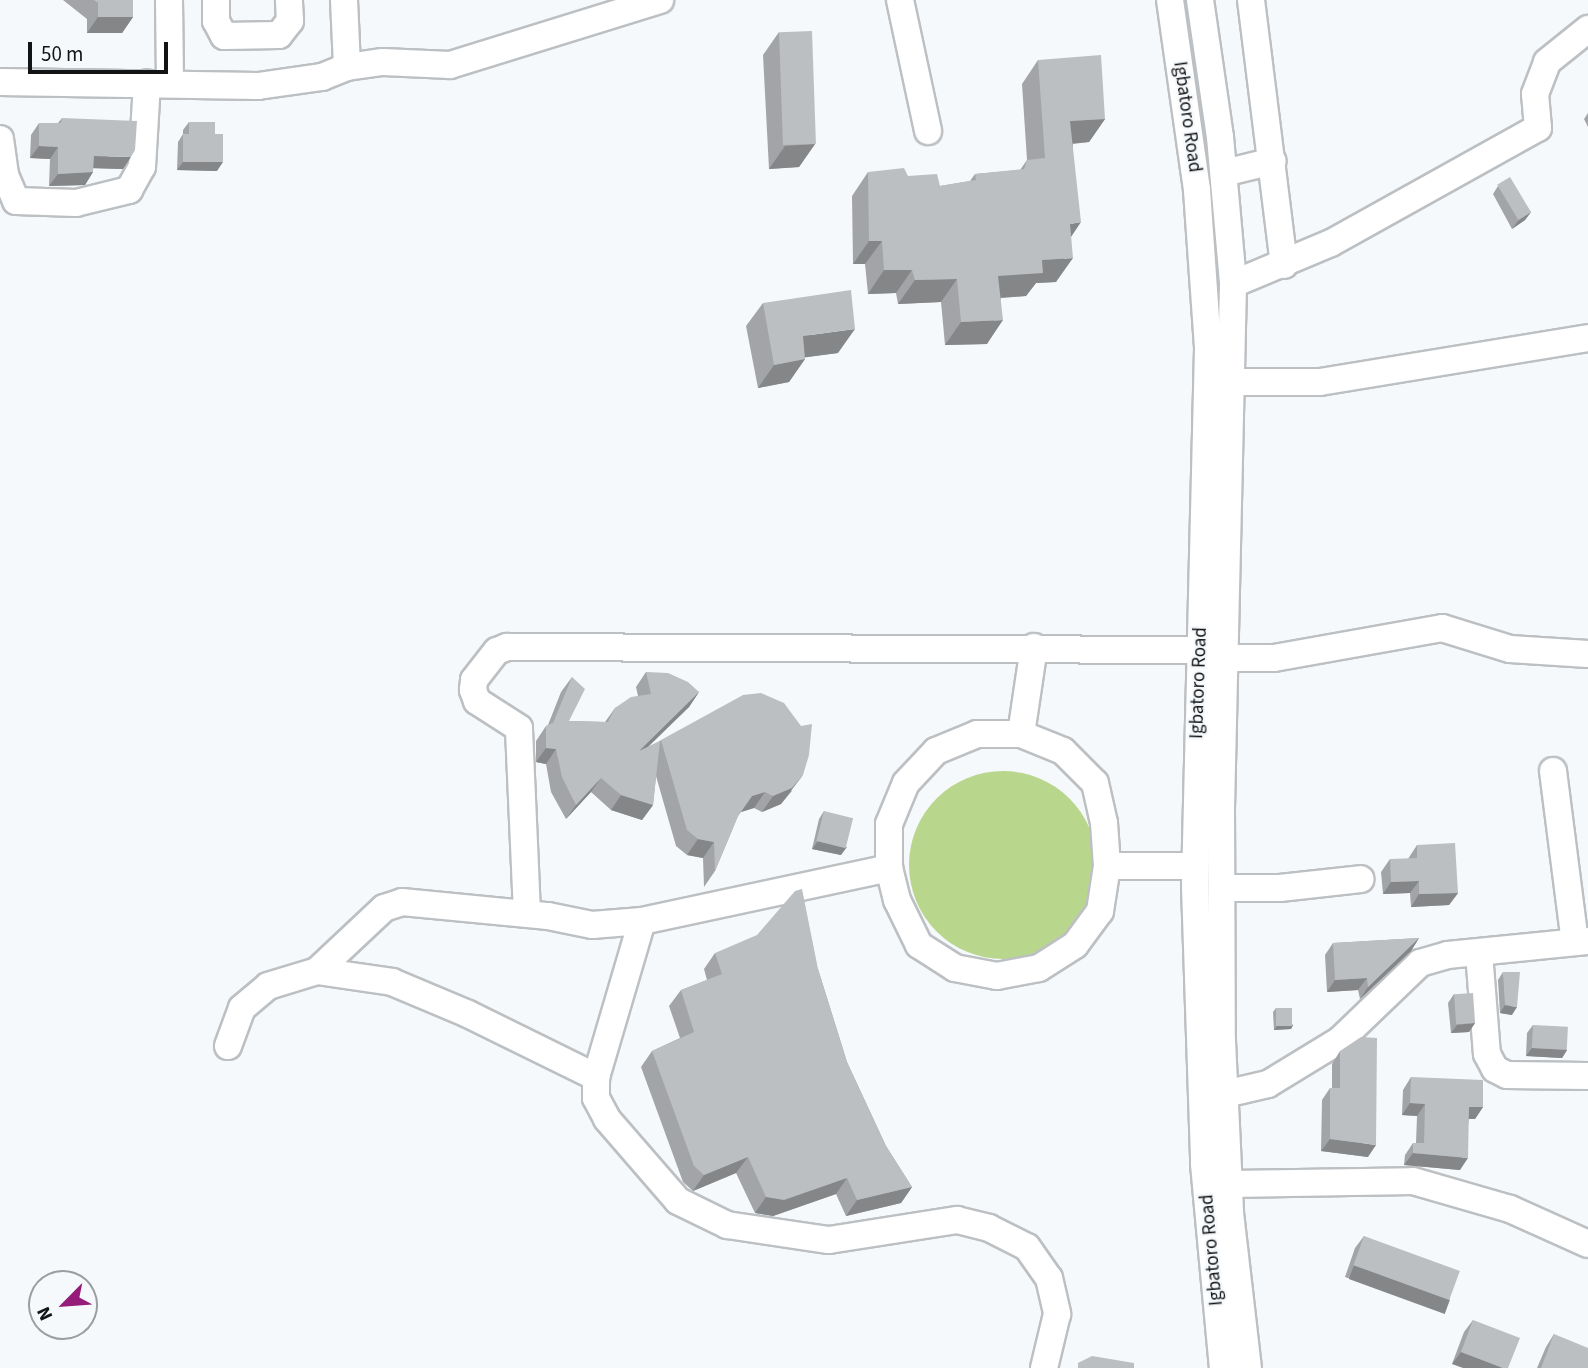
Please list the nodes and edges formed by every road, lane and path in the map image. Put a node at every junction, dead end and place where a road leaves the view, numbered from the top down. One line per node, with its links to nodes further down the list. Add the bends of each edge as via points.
1 (169, 0): 13 (street)
2 (216, 0): 3 (street, via 216,20 224,36 279,35 290,21)
3 (289, 0)
4 (344, 0): 11 (street)
5 (660, 0): 11 (street, via 471,62 383,62)
6 (900, 0): 14 (street)
7 (1170, 0): 23 (street, Igbatoro Road, via 1190,136 1205,291)
8 (1200, 0): 17 (street, Igbatoro Road)
9 (1251, 0): 16 (street)
10 (1588, 29): 18 (street, via 1548,62 1535,94 1538,128)
11 (347, 67): 13 (street, via 322,77 258,86)
12 (0, 82): 13 (street)
13 (158, 82): 15 (street, via 142,167 129,190 76,203 16,201 5,175)
14 (928, 131)
15 (0, 139)
16 (1273, 161): 17 (street); 18 (street)
17 (1224, 173): 19 (street, Igbatoro Road)
18 (1284, 265): 19 (street)
19 (1233, 284): 21 (street, Igbatoro Road)
20 (1588, 338): 21 (street, via 1320,382)
21 (1233, 382): 25 (street, Igbatoro Road)
22 (1034, 647): 23 (street); 26 (street); 33 (street, via 507,647 497,651 474,680 473,690 477,701 519,728)
23 (1200, 650): 29 (street, Igbatoro Road)
24 (1588, 654): 25 (street, via 1510,649 1442,628 1274,658)
25 (1228, 658): 32 (street, Igbatoro Road)
26 (1021, 734): 28 (street, via 1063,751 1095,783); 30 (street, via 977,734 936,751 906,783 889,824)
27 (1553, 771): 35 (street)
28 (1107, 866): 29 (street); 30 (street, via 1100,911 1075,945 1039,968 997,976 955,968 919,945 897,900)
29 (1195, 866): 38 (street, Igbatoro Road)
30 (889, 868): 34 (street)
31 (1361, 879): 32 (street, via 1280,888)
32 (1222, 888): 38 (street, Igbatoro Road)
33 (527, 914): 34 (street, via 592,925); 37 (street, via 402,902 384,908)
34 (642, 920): 41 (street)
35 (1582, 942): 36 (street)
36 (1479, 953): 40 (street, via 1487,1054 1495,1069 1507,1075); 42 (street, via 1420,963 1340,1040 1268,1084)
37 (317, 971): 39 (street, via 268,986 242,1008); 41 (street, via 392,982 468,1013)
38 (1211, 1041): 42 (street, Igbatoro Road); 46 (street, Igbatoro Road, via 1204,1164)
39 (228, 1046)
40 (1588, 1076)
41 (596, 1077): 45 (street, via 596,1098 607,1119 678,1201 727,1225 829,1240 957,1220 989,1228 1027,1247 1049,1278 1057,1314)
42 (1225, 1094): 43 (street, Igbatoro Road)
43 (1230, 1184): 44 (street, via 1413,1181 1510,1209); 47 (street, Igbatoro Road)
44 (1588, 1244)
45 (1044, 1368)
46 (1223, 1368)
47 (1248, 1368)

